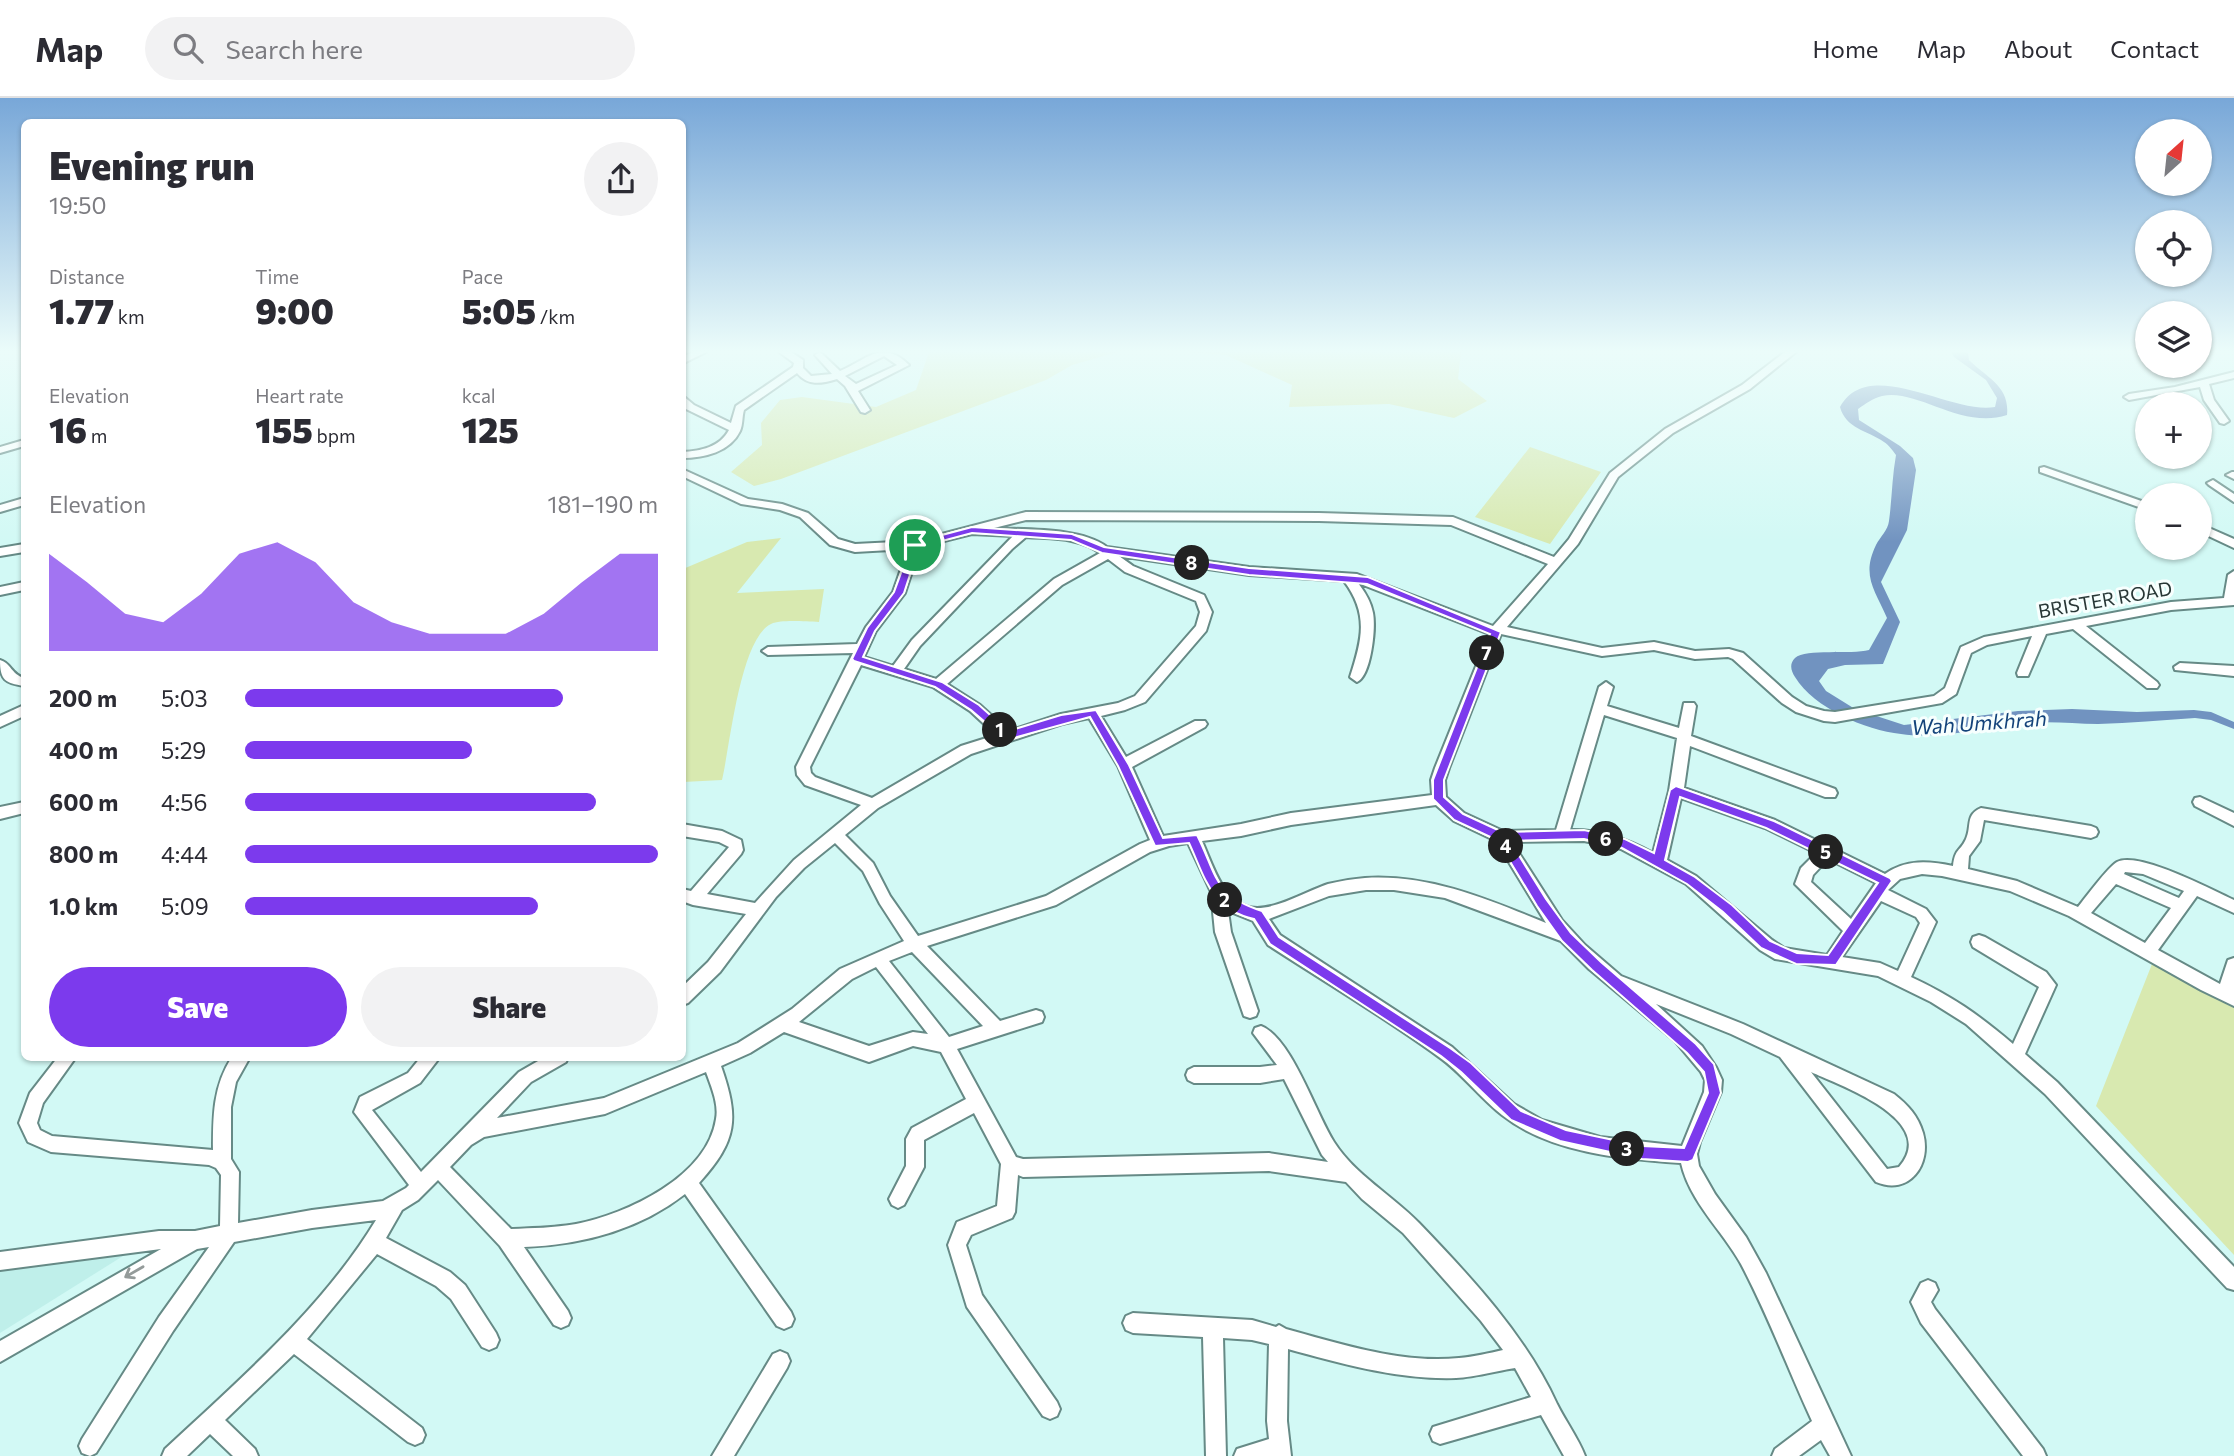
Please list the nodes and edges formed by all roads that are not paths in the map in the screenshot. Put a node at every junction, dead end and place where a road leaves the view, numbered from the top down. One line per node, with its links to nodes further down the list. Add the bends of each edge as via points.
1 (704, 415): 6 (street)
2 (739, 415): 6 (street)
3 (1696, 415): 27 (street, via 1622,467)
4 (2220, 415): 5 (street)
5 (2224, 421)
6 (736, 429): 9 (street, via 717,448)
7 (21, 444): 8 (street)
8 (0, 450)
9 (686, 455)
10 (2044, 470): 17 (street)
11 (686, 474): 12 (street)
12 (703, 482): 14 (street); 23 (street, via 745,502 804,515 844,547)
13 (2213, 483): 15 (street)
14 (686, 488)
15 (2234, 499)
16 (21, 502): 18 (street)
17 (2135, 503)
18 (0, 509)
19 (972, 530): 21 (street); 23 (street); 27 (street, via 1008,519 1048,516 1454,521)
20 (2212, 534): 22 (street)
21 (1022, 535): 26 (street, via 1072,537); 40 (street, via 916,643)
22 (2234, 544)
23 (915, 545): 37 (street, via 899,593 870,630)
24 (21, 548): 25 (street)
25 (0, 552)
26 (1105, 552): 29 (street, via 1249,572); 46 (street, via 1058,582); 53 (street, via 1144,576 1191,593 1207,606 1207,615 1193,640 1140,699)
27 (1555, 562): 35 (street)
28 (2234, 575): 32 (street)
29 (1347, 577): 35 (street, via 1368,580); 43 (street, via 1363,596 1367,611 1366,643)
30 (21, 587): 31 (street)
31 (0, 591)
32 (2232, 601): 33 (street, BRISTER ROAD, via 2171,606)
33 (2075, 624): 34 (street, BRISTER ROAD); 47 (street)
34 (2041, 630): 35 (street, BRISTER ROAD, via 1984,641 1966,650 1951,691 1937,700 1835,717 1801,709 1729,653 1695,655 1654,646 1602,652); 42 (street)
35 (1497, 631): 61 (street, via 1438,780)
36 (768, 651): 37 (street)
37 (859, 653): 40 (street); 63 (street, via 803,767 810,781)
38 (0, 664): 44 (street, via 12,679)
39 (2180, 667): 41 (street)
40 (897, 670): 46 (street)
41 (2234, 671)
42 (2023, 673)
43 (1357, 677)
44 (21, 682)
45 (21, 682): 49 (street)
46 (938, 684): 56 (street)
47 (2152, 685)
48 (1606, 687): 51 (street)
49 (0, 689)
50 (1689, 706): 57 (street)
51 (1600, 709): 57 (street); 70 (street)
52 (21, 712): 54 (street)
53 (1093, 712): 56 (street); 58 (street)
54 (0, 722)
55 (1200, 724): 58 (street)
56 (1006, 736): 63 (street, via 940,763)
57 (1685, 737): 59 (street); 60 (street)
58 (1124, 765): 73 (street)
59 (1676, 790): 74 (street, via 1770,824); 75 (street)
60 (1830, 793)
61 (1438, 799): 71 (street, via 1459,817); 72 (street)
62 (2200, 802): 66 (street)
63 (873, 804): 69 (street)
64 (21, 809): 65 (street)
65 (0, 813)
66 (2234, 820)
67 (686, 831): 81 (street, via 736,844 736,850)
68 (2091, 832): 76 (street, via 1981,814 1973,841 1962,854)
69 (835, 834): 84 (street, via 799,864); 90 (street, via 868,867)
70 (1561, 836): 71 (street); 75 (street, via 1605,838)
71 (1501, 837): 88 (street)
72 (1193, 838): 73 (street); 80 (street)
73 (1159, 843): 90 (street, via 1051,901)
74 (1826, 852): 78 (street); 87 (street, via 1806,872 1803,884)
75 (1659, 860): 93 (street, via 1691,880 1773,949 1796,958)
76 (1960, 874): 78 (street, via 1914,867 1895,873); 86 (street, via 2010,885)
77 (2113, 876): 79 (street, via 2121,867 2134,864); 82 (street); 86 (street)
78 (1882, 886): 87 (street); 96 (street, via 1928,922)
79 (2194, 889): 82 (street); 83 (street)
80 (1218, 894): 85 (street, via 1239,910); 99 (street, via 1223,933)
81 (688, 897): 84 (street)
82 (2182, 906): 91 (street)
83 (2234, 907)
84 (758, 910): 97 (street, via 714,967)
85 (1258, 915): 88 (street, via 1341,887 1418,885 1454,892); 116 (street, via 1274,940 1446,1052 1516,1115 1565,1136 1642,1153)
86 (2080, 915): 91 (street)
87 (1851, 928): 93 (street)
88 (1567, 937): 95 (street)
89 (1979, 942): 106 (street, via 2048,985)
90 (915, 944): 92 (street); 102 (street)
91 (2148, 952): 98 (street)
92 (878, 958): 101 (street, via 834,982); 104 (street)
93 (1831, 961): 96 (street)
94 (2234, 965): 98 (street)
95 (1611, 979): 105 (street); 116 (street, via 1709,1068 1714,1093)
96 (1902, 979): 106 (street, via 1972,1019)
97 (686, 994)
98 (2230, 997)
99 (1250, 1011)
100 (1036, 1017): 102 (street)
101 (782, 1024): 104 (street, via 860,1053 880,1052 913,1039); 111 (street)
102 (997, 1029): 104 (street)
103 (1261, 1034): 112 (street)
104 (946, 1045): 114 (street)
105 (1787, 1054): 105 (street, via 1872,1091 1902,1110 1917,1147 1910,1170 1897,1179 1882,1176)
106 (2016, 1055): 130 (street)
107 (65, 1061): 117 (street, via 36,1098 28,1123 34,1136 51,1144 209,1157)
108 (239, 1061): 117 (street, via 222,1098)
109 (429, 1061): 122 (street, via 414,1078 366,1103 363,1112)
110 (553, 1061): 115 (street, via 525,1077)
111 (711, 1062): 115 (street, via 605,1106 513,1122); 121 (street, via 726,1115 722,1136 711,1157)
112 (1289, 1071): 113 (street); 120 (street, via 1317,1131)
113 (1194, 1075)
114 (978, 1102): 118 (street); 123 (street, via 918,1134 915,1167)
115 (465, 1139): 119 (street)
116 (1688, 1156): 145 (street, via 1697,1181 1757,1275)
117 (222, 1162): 125 (street, via 230,1172)
118 (1010, 1163): 120 (street, via 1023,1168 1269,1162); 143 (street, via 1006,1212 964,1228 957,1245 974,1300)
119 (438, 1167): 122 (street); 126 (street)
120 (1348, 1174): 140 (street, via 1410,1227)
121 (687, 1181): 126 (street, via 653,1203 599,1227); 133 (street)
122 (420, 1185): 124 (street)
123 (898, 1199)
124 (394, 1207): 125 (street); 128 (street)
125 (229, 1234): 127 (street); 148 (street)
126 (508, 1239): 132 (street)
127 (195, 1240): 129 (street, via 159,1240); 139 (street, one-way to 139)
128 (374, 1242): 137 (street, via 443,1279 458,1292); 138 (street)
129 (0, 1261)
130 (2234, 1282)
131 (1928, 1290): 158 (street, via 1921,1302 1928,1316)
132 (561, 1318)
133 (784, 1319)
134 (1133, 1323): 135 (street)
135 (1213, 1327): 136 (street); 153 (street)
136 (1279, 1335): 140 (street, via 1355,1357 1421,1368 1459,1368); 149 (street)
137 (489, 1340)
138 (293, 1341): 144 (street); 147 (street)
139 (0, 1352)
140 (1520, 1357): 142 (street)
141 (780, 1361): 152 (street)
142 (1547, 1403): 146 (street); 155 (street)
143 (1050, 1409)
144 (211, 1420): 150 (street); 151 (street)
145 (1824, 1425): 156 (street); 157 (street)
146 (1440, 1434)
147 (415, 1435)
148 (89, 1446)
149 (1280, 1451): 154 (street)
150 (172, 1456)
151 (248, 1456)
152 (722, 1456)
153 (1216, 1456)
154 (1244, 1456)
155 (1576, 1456)
156 (1783, 1456)
157 (1841, 1456)
158 (2036, 1456)

